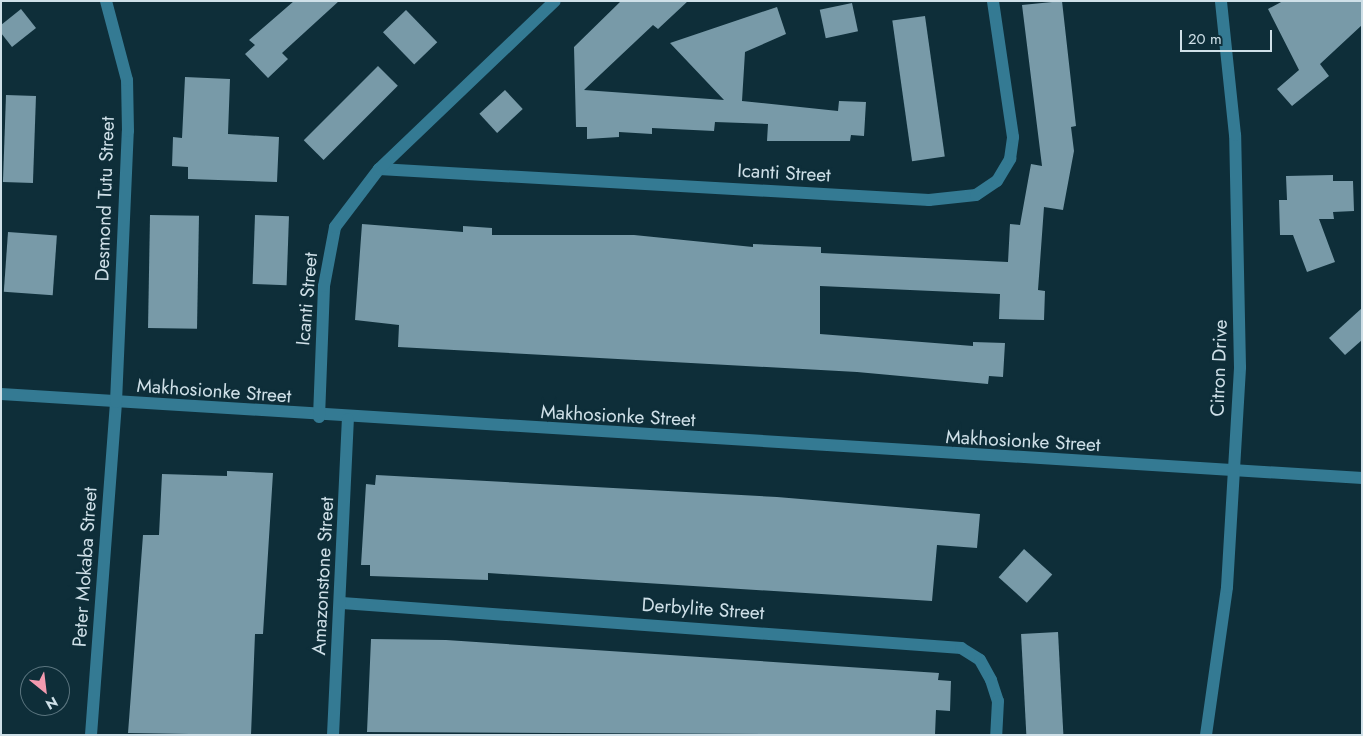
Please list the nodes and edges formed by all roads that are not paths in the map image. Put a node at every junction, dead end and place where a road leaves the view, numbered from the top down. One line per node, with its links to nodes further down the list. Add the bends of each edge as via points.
1 (106, 1): 7 (street, Desmond Tutu Street, via 127,80)
2 (555, 1): 5 (street, Icanti Street)
3 (993, 1): 5 (street, Icanti Street, via 1013,136 1010,159 997,181 976,196 929,200)
4 (1221, 1): 10 (street, Citron Drive, via 1235,135 1240,267)
5 (379, 169): 8 (street, Icanti Street, via 335,227 327,256)
6 (1, 394): 7 (street, Makhosionke Street)
7 (116, 402): 8 (street, Makhosionke Street); 13 (street, Peter Mokaba Street)
8 (319, 417): 9 (street, Makhosionke Street)
9 (348, 419): 10 (street, Makhosionke Street); 12 (street, Amazonstone Street)
10 (1233, 472): 11 (street, Makhosionke Street); 16 (street, Citron Drive, via 1227,587)
11 (1362, 478)
12 (342, 603): 14 (street, Amazonstone Street); 15 (street, Derbylite Street, via 961,648 980,660 991,680 998,701)
13 (91, 735)
14 (333, 735)
15 (996, 735)
16 (1206, 735)

